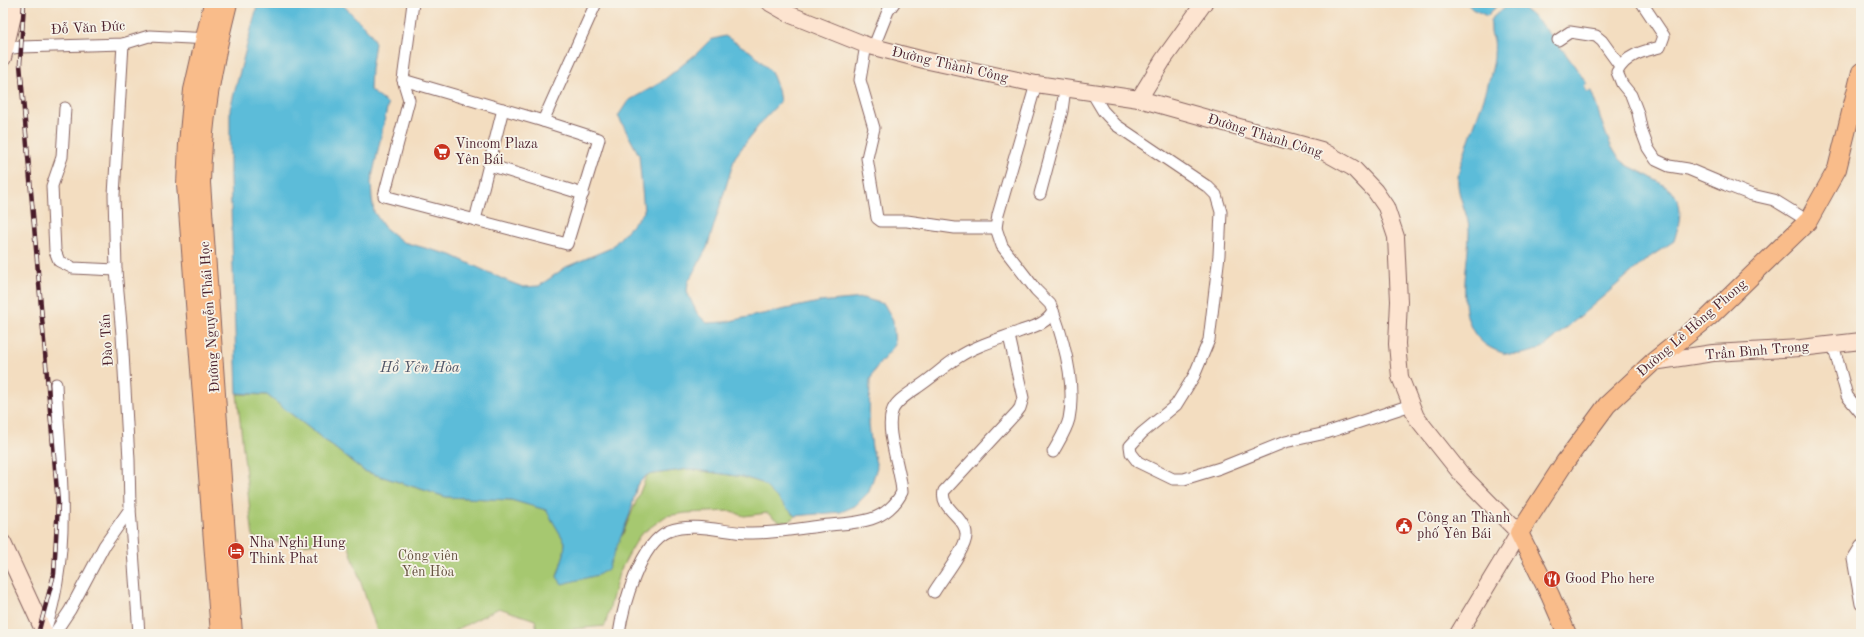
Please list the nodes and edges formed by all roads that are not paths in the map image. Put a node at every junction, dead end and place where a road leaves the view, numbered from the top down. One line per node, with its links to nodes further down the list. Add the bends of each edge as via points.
1 (16, 3): 14 (main road)
2 (213, 3): 10 (main road, Đường Nguyễn Thái Học)
3 (228, 3): 10 (main road, Đường Nguyễn Thái Học)
4 (412, 3): 17 (street)
5 (596, 3): 24 (street)
6 (770, 3): 13 (main road, Đường Thành Công, via 791,15)
7 (1204, 3): 21 (main road)
8 (1642, 3): 15 (street, via 1664,36 1660,46 1634,55)
9 (890, 4): 13 (street)
10 (212, 39): 12 (street, Đỗ Văn Đức, via 149,36); 49 (main road, Đường Nguyễn Thái Học, via 193,90 186,184); 50 (main road, Đường Nguyễn Thái Học, via 201,183)
11 (1558, 40): 15 (street, via 1570,32 1596,36)
12 (123, 44): 14 (street, Đỗ Văn Đức, via 24,46); 31 (street, Đào Tấn, via 114,195)
13 (870, 45): 18 (main road, Đường Thành Công, via 924,60); 30 (street, via 860,80 874,128 867,158 877,218 881,221 907,221 955,228)
14 (4, 53)
15 (1620, 66): 29 (street, via 1617,72 1631,95 1646,142 1656,160 1669,166 1688,169 1752,195 1774,200)
16 (1861, 72): 29 (main road, Đường Lê Hồng Phong, via 1837,169)
17 (403, 80): 23 (street); 28 (street, via 409,100 384,196)
18 (1036, 84): 19 (main road, Đường Thành Công); 30 (street)
19 (1065, 88): 20 (main road, Đường Thành Công); 27 (street, via 1062,111)
20 (1091, 91): 21 (main road, Đường Thành Công); 38 (street, via 1103,111 1116,125 1208,187 1216,195 1220,206 1219,255 1209,340 1194,376 1176,405 1130,446 1131,453 1138,462 1173,479 1189,478 1279,444)
21 (1139, 99): 38 (main road, Đường Thành Công, via 1321,150 1353,168 1375,191 1386,207 1396,237 1399,301 1397,344 1400,377)
22 (65, 108): 31 (street, via 62,157 52,186 56,256 62,263 73,268)
23 (503, 109): 24 (street); 25 (street)
24 (543, 121): 26 (street, via 599,139)
25 (488, 165): 26 (street); 28 (street)
26 (583, 194): 28 (street, via 567,244)
27 (1040, 194)
28 (475, 220)
29 (1808, 220): 36 (main road, Đường Lê Hồng Phong, via 1709,317)
30 (996, 228): 32 (street, via 1002,246)
31 (116, 270): 41 (street, Đào Tấn, via 122,335)
32 (1053, 311): 33 (street, via 1048,320); 40 (street, via 1063,341 1070,389 1069,418)
33 (1009, 336): 45 (street, via 1023,398 1022,404 944,491 943,499 963,525 966,536 962,548); 51 (street, via 958,357 902,399 892,410 890,427 902,492 883,513 856,522 775,532 748,533 695,528 668,531 654,543 637,569 622,612)
34 (1861, 341): 35 (main road, Trần Bình Trọng)
35 (1832, 344): 36 (main road, Trần Bình Trọng, via 1713,353); 39 (street, via 1847,396)
36 (1653, 362): 42 (main road, Đường Lê Hồng Phong, via 1607,405 1565,462)
37 (56, 384): 47 (street, via 63,485 63,536)
38 (1411, 405): 42 (main road, Đường Thành Công, via 1416,417 1462,475)
39 (1861, 412)
40 (1053, 452)
41 (130, 509): 47 (street, via 104,546 70,610); 48 (street, Đào Tấn)
42 (1519, 533): 52 (main road); 53 (main road)
43 (3, 543): 47 (main road)
44 (1861, 546): 46 (street, via 1853,559)
45 (934, 592)
46 (1861, 604)
47 (48, 633)
48 (138, 634)
49 (220, 634)
50 (233, 634)
51 (619, 634)
52 (1458, 634)
53 (1567, 634)

